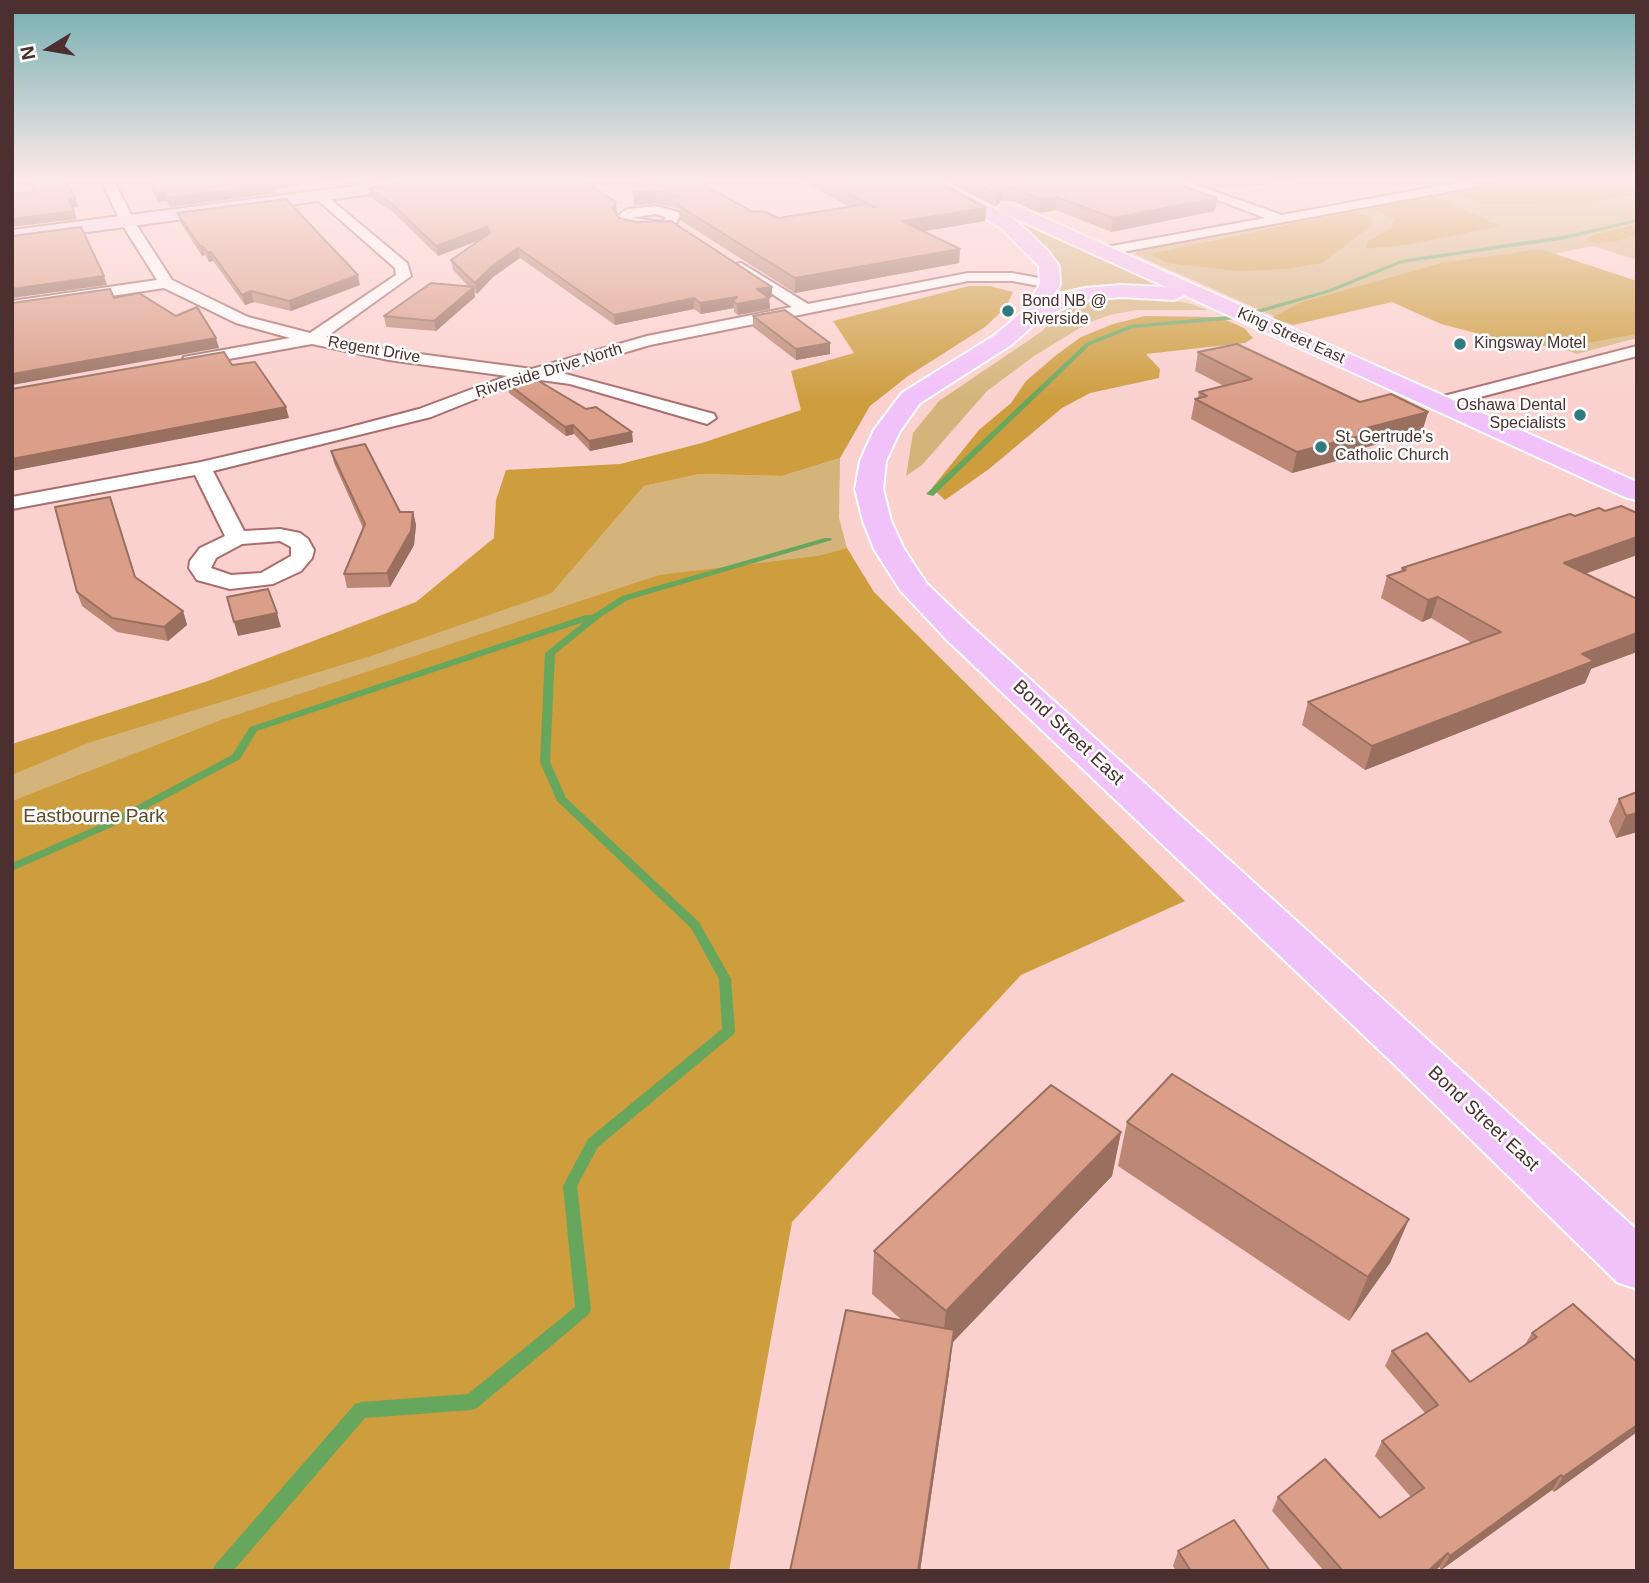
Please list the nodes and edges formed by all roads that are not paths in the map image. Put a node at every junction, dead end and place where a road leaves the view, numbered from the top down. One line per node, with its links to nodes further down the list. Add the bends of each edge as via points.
1 (147, 253): 6 (street)
2 (386, 253): 12 (street, via 402,266 404,276)
3 (1038, 253): 7 (main road, via 1049,266)
4 (1103, 253): 8 (main road, King Street East)
5 (729, 259): 10 (street)
6 (166, 283): 9 (street); 12 (street, Regent Drive, via 242,320)
7 (1050, 284): 10 (street, Riverside Drive North, via 1012,277 968,277); 11 (main road, Bond Street East)
8 (1218, 303): 11 (main road, via 1162,292 1121,291 1085,294); 16 (main road, King Street East)
9 (12, 306)
10 (806, 310): 15 (street, Riverside Drive North, via 642,342)
11 (1036, 311): 22 (main road, Bond Street East, via 1003,340 911,398 887,430 873,461 869,489 889,550 916,590 958,632)
12 (312, 339): 14 (street); 15 (street, Regent Drive, via 389,355)
13 (1637, 351): 16 (street)
14 (176, 364)
15 (537, 373): 17 (street, Regent Drive); 18 (street, Riverside Drive North, via 425,413)
16 (1438, 402): 19 (main road, King Street East)
17 (707, 418)
18 (201, 468): 20 (street, Riverside Drive North); 21 (street)
19 (1637, 492)
20 (12, 502)
21 (237, 538)
22 (1637, 1265)

